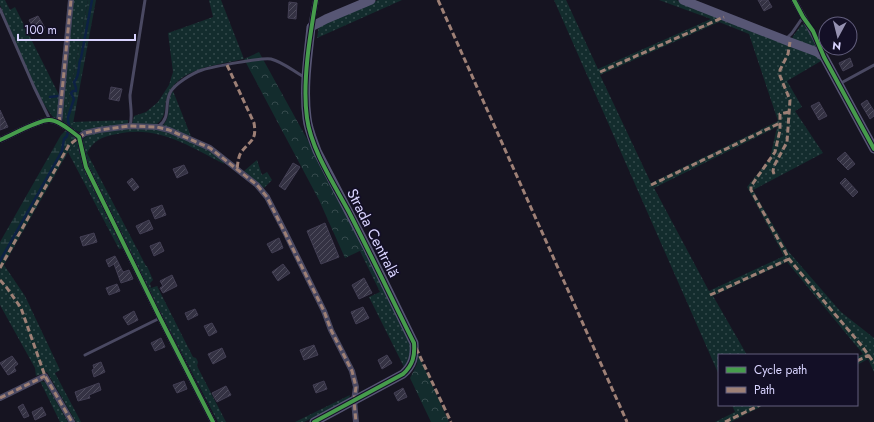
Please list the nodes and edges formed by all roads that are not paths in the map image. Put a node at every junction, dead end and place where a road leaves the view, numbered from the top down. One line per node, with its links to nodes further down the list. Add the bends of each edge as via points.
1 (71, 0): 16 (street)
2 (145, 0): 17 (lane, via 130,95)
3 (316, 0): 9 (street, Strada Centrală)
4 (371, 0): 9 (street)
5 (683, 0): 10 (street)
6 (794, 0): 8 (street)
7 (0, 9): 15 (lane)
8 (803, 17): 10 (lane); 11 (street)
9 (311, 27): 13 (street, Strada Centrală)
10 (784, 40): 11 (street)
11 (824, 57): 14 (street)
12 (874, 65): 14 (lane)
13 (306, 78): 18 (lane, via 270,58 201,70 180,82 170,92 166,117); 25 (street, Strada Centrală, via 307,119 317,151 414,343 415,353 412,362 403,374)
14 (839, 84): 21 (street)
15 (50, 120): 16 (street); 20 (street, via 39,122)
16 (62, 125): 19 (street)
17 (130, 126): 18 (street); 19 (street, via 85,133)
18 (157, 127): 25 (street, via 210,148 257,185 267,197 352,371 356,387)
19 (79, 137): 22 (street, via 86,168)
20 (0, 140)
21 (874, 149)
22 (160, 318): 23 (lane); 27 (street)
23 (85, 355)
24 (0, 398): 26 (street, via 45,376)
25 (354, 401): 28 (street, Strada Centrală); 29 (street)
26 (72, 422)
27 (213, 422)
28 (314, 422)
29 (356, 422)

